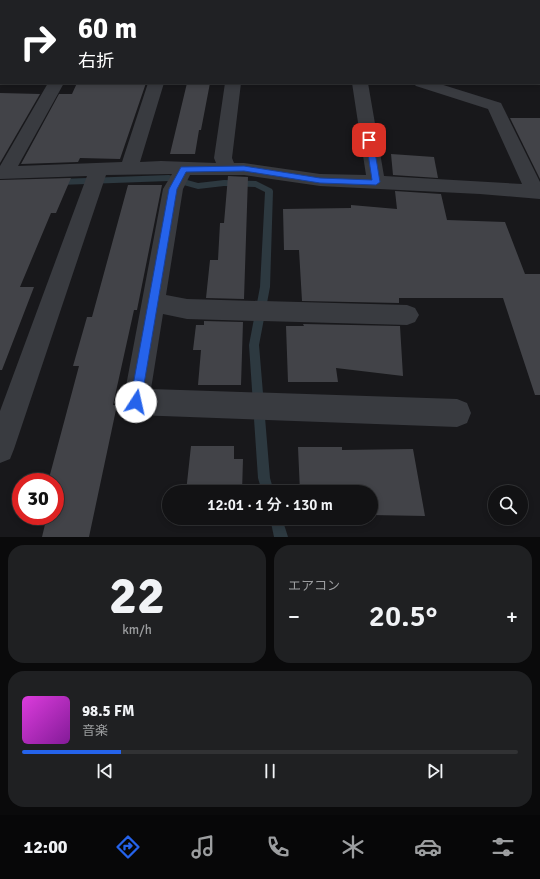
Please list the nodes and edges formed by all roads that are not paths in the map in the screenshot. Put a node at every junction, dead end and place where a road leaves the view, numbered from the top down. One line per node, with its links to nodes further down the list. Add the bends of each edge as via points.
1 (55, 84): 8 (street)
2 (156, 84): 6 (street)
3 (233, 84): 7 (street, via 223,158)
4 (360, 84): 11 (street)
5 (424, 84): 12 (street, via 495,106)
6 (130, 168): 9 (street); 10 (street, via 161,167)
7 (227, 169): 10 (street); 11 (street, via 244,168 320,180)
8 (2, 173): 9 (street)
9 (96, 178): 16 (street)
10 (179, 178): 13 (street)
11 (376, 182): 12 (street, via 480,186)
12 (538, 192)
13 (154, 302): 14 (street, via 187,309); 15 (street, via 136,402)
14 (408, 315)
15 (457, 413)
16 (0, 449)

